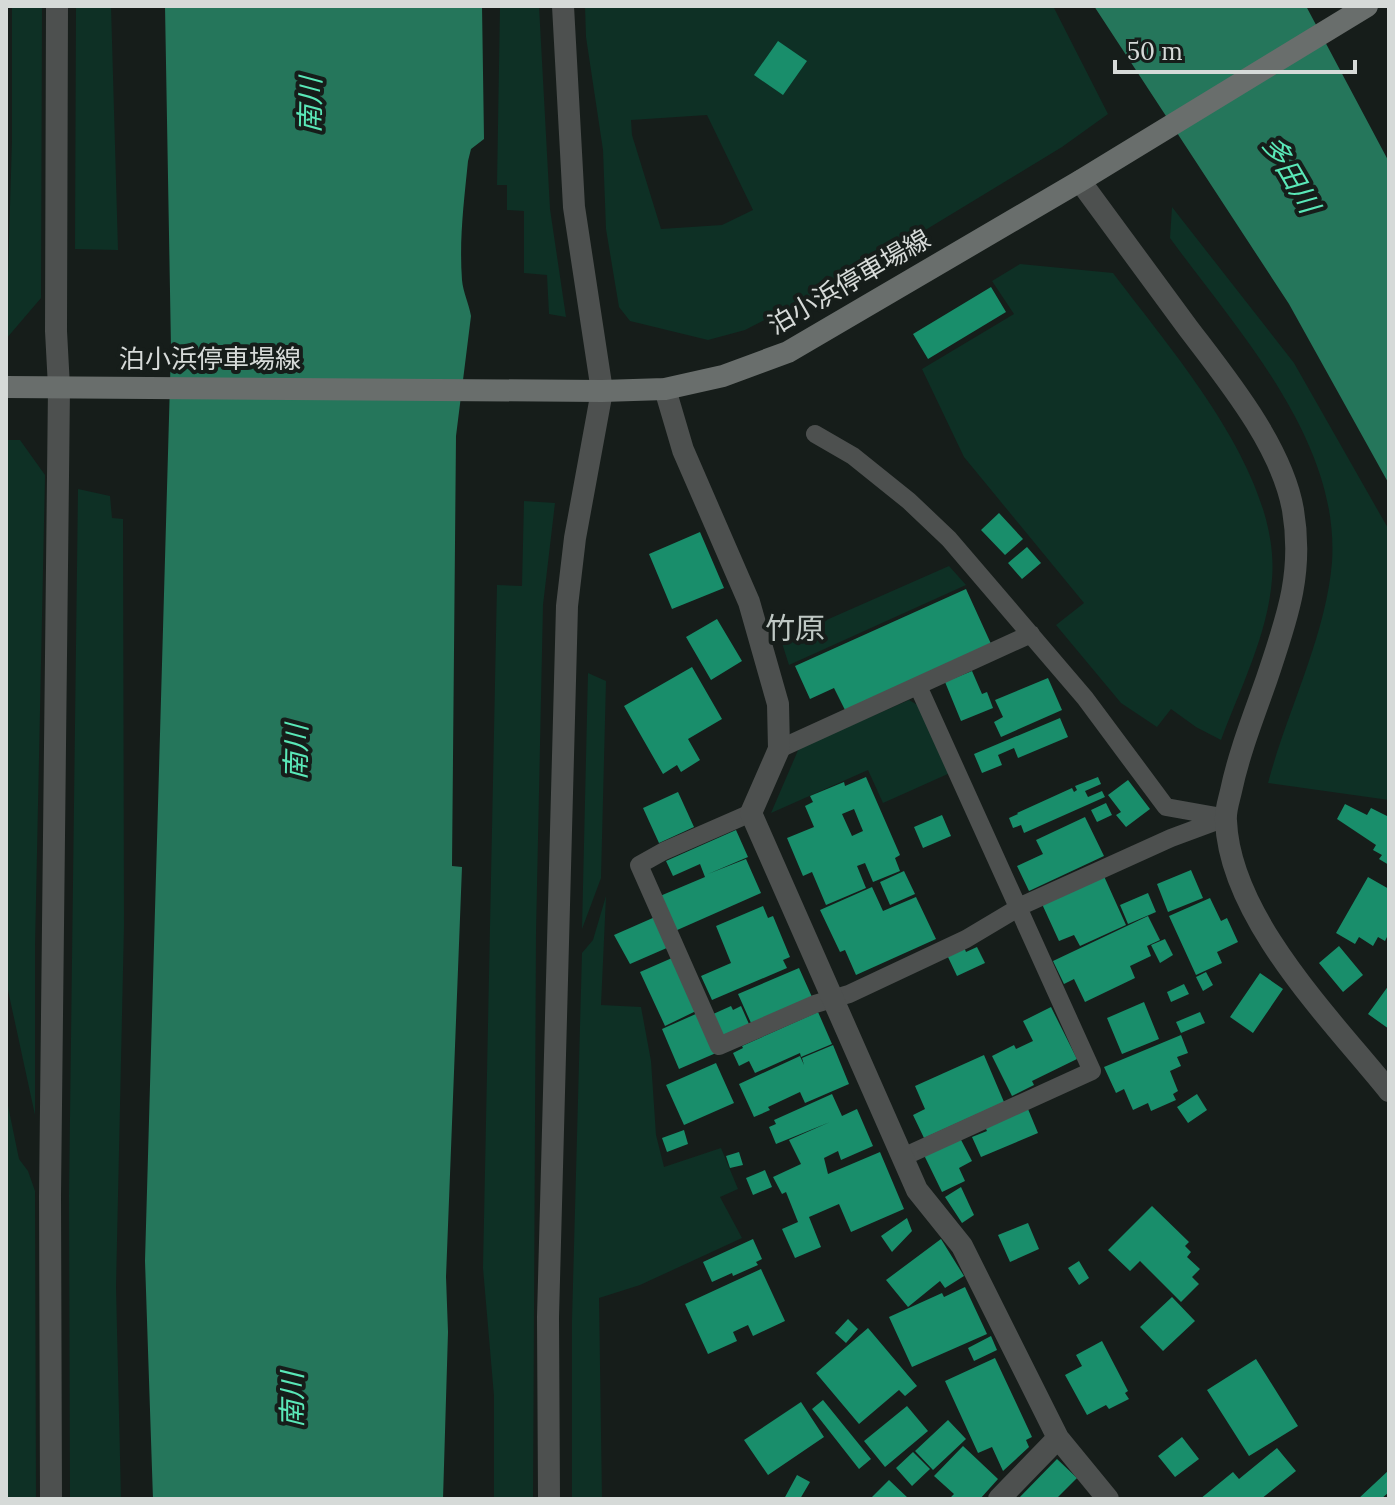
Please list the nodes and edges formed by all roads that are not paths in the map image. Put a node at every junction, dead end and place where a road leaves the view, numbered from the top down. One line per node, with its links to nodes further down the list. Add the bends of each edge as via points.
1 (57, 6): 6 (street)
2 (563, 6): 8 (street, via 574,207)
3 (1367, 6): 4 (main road, 泊小浜停車場線)
4 (1080, 181): 7 (main road, 泊小浜停車場線, via 788,352 723,376); 14 (street, via 1249,410 1279,467 1292,507 1296,584 1237,764)
5 (6, 387): 6 (main road, 泊小浜停車場線)
6 (59, 387): 8 (main road, 泊小浜停車場線); 20 (street)
7 (665, 389): 8 (main road, 泊小浜停車場線); 12 (street, via 683,450 749,602 778,704)
8 (602, 391): 21 (street, via 567,606 548,1317)
9 (815, 434): 10 (lane, via 853,456 909,501)
10 (1031, 634): 11 (lane); 14 (lane, via 1166,807)
11 (918, 686): 12 (lane); 15 (lane)
12 (779, 749): 13 (street)
13 (751, 813): 16 (street); 16 (lane, via 639,865 712,1032 719,1046)
14 (1225, 818): 15 (lane); 17 (street, via 1231,860 1250,906 1291,971)
15 (1019, 908): 16 (lane, via 966,939); 18 (lane, via 1092,1071)
16 (833, 999): 18 (street)
17 (1389, 1091)
18 (903, 1157): 19 (street, via 917,1190 962,1246)
19 (1058, 1438): 22 (street); 23 (street)
20 (51, 1499)
21 (549, 1499)
22 (999, 1499)
23 (1108, 1499)

